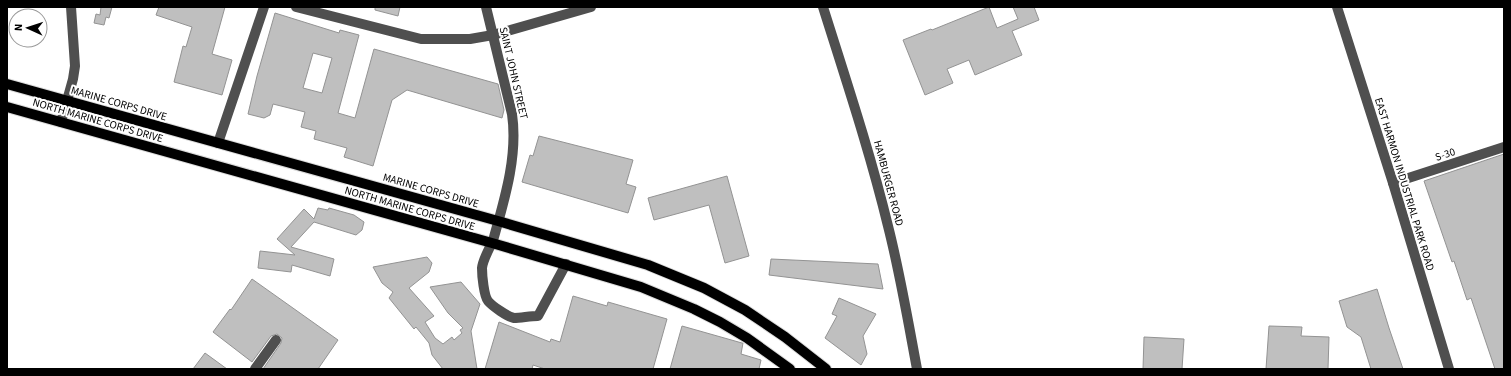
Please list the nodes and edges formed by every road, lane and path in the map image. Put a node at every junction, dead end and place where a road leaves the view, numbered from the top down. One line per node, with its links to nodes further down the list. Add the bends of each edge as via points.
1 (71, 7): 10 (street, via 75,66)
2 (264, 7): 13 (street)
3 (296, 7): 8 (street, via 421,40 470,39)
4 (486, 7): 8 (street, SAINT JOHN STREET)
5 (591, 7): 8 (street)
6 (823, 7): 23 (street, HAMBURGER ROAD, via 860,124 888,226)
7 (1337, 7): 15 (street, EAST HARMON INDUSTRIAL PARK ROAD)
8 (493, 35): 16 (street, SAINT JOHN STREET, via 514,131 511,163)
9 (7, 84): 10 (main road, MARINE CORPS DRIVE)
10 (67, 101): 12 (street); 13 (main road, MARINE CORPS DRIVE)
11 (7, 107): 12 (main road, NORTH MARINE CORPS DRIVE)
12 (61, 122): 17 (main road, NORTH MARINE CORPS DRIVE)
13 (218, 143): 16 (main road, MARINE CORPS DRIVE)
14 (1504, 147): 15 (street, S-30)
15 (1392, 183): 24 (street, EAST HARMON INDUSTRIAL PARK ROAD)
16 (498, 221): 17 (street, SAINT JOHN STREET); 22 (main road, MARINE CORPS DRIVE, via 636,261 704,288 759,319)
17 (492, 243): 18 (main road, NORTH MARINE CORPS DRIVE); 18 (street, SAINT JOHN STREET, via 482,268 484,286 488,300 512,318 538,316)
18 (566, 264): 21 (main road, NORTH MARINE CORPS DRIVE, via 641,287 694,309 747,338)
19 (276, 340): 20 (street)
20 (255, 369)
21 (790, 369)
22 (826, 369)
23 (917, 369)
24 (1449, 369)

